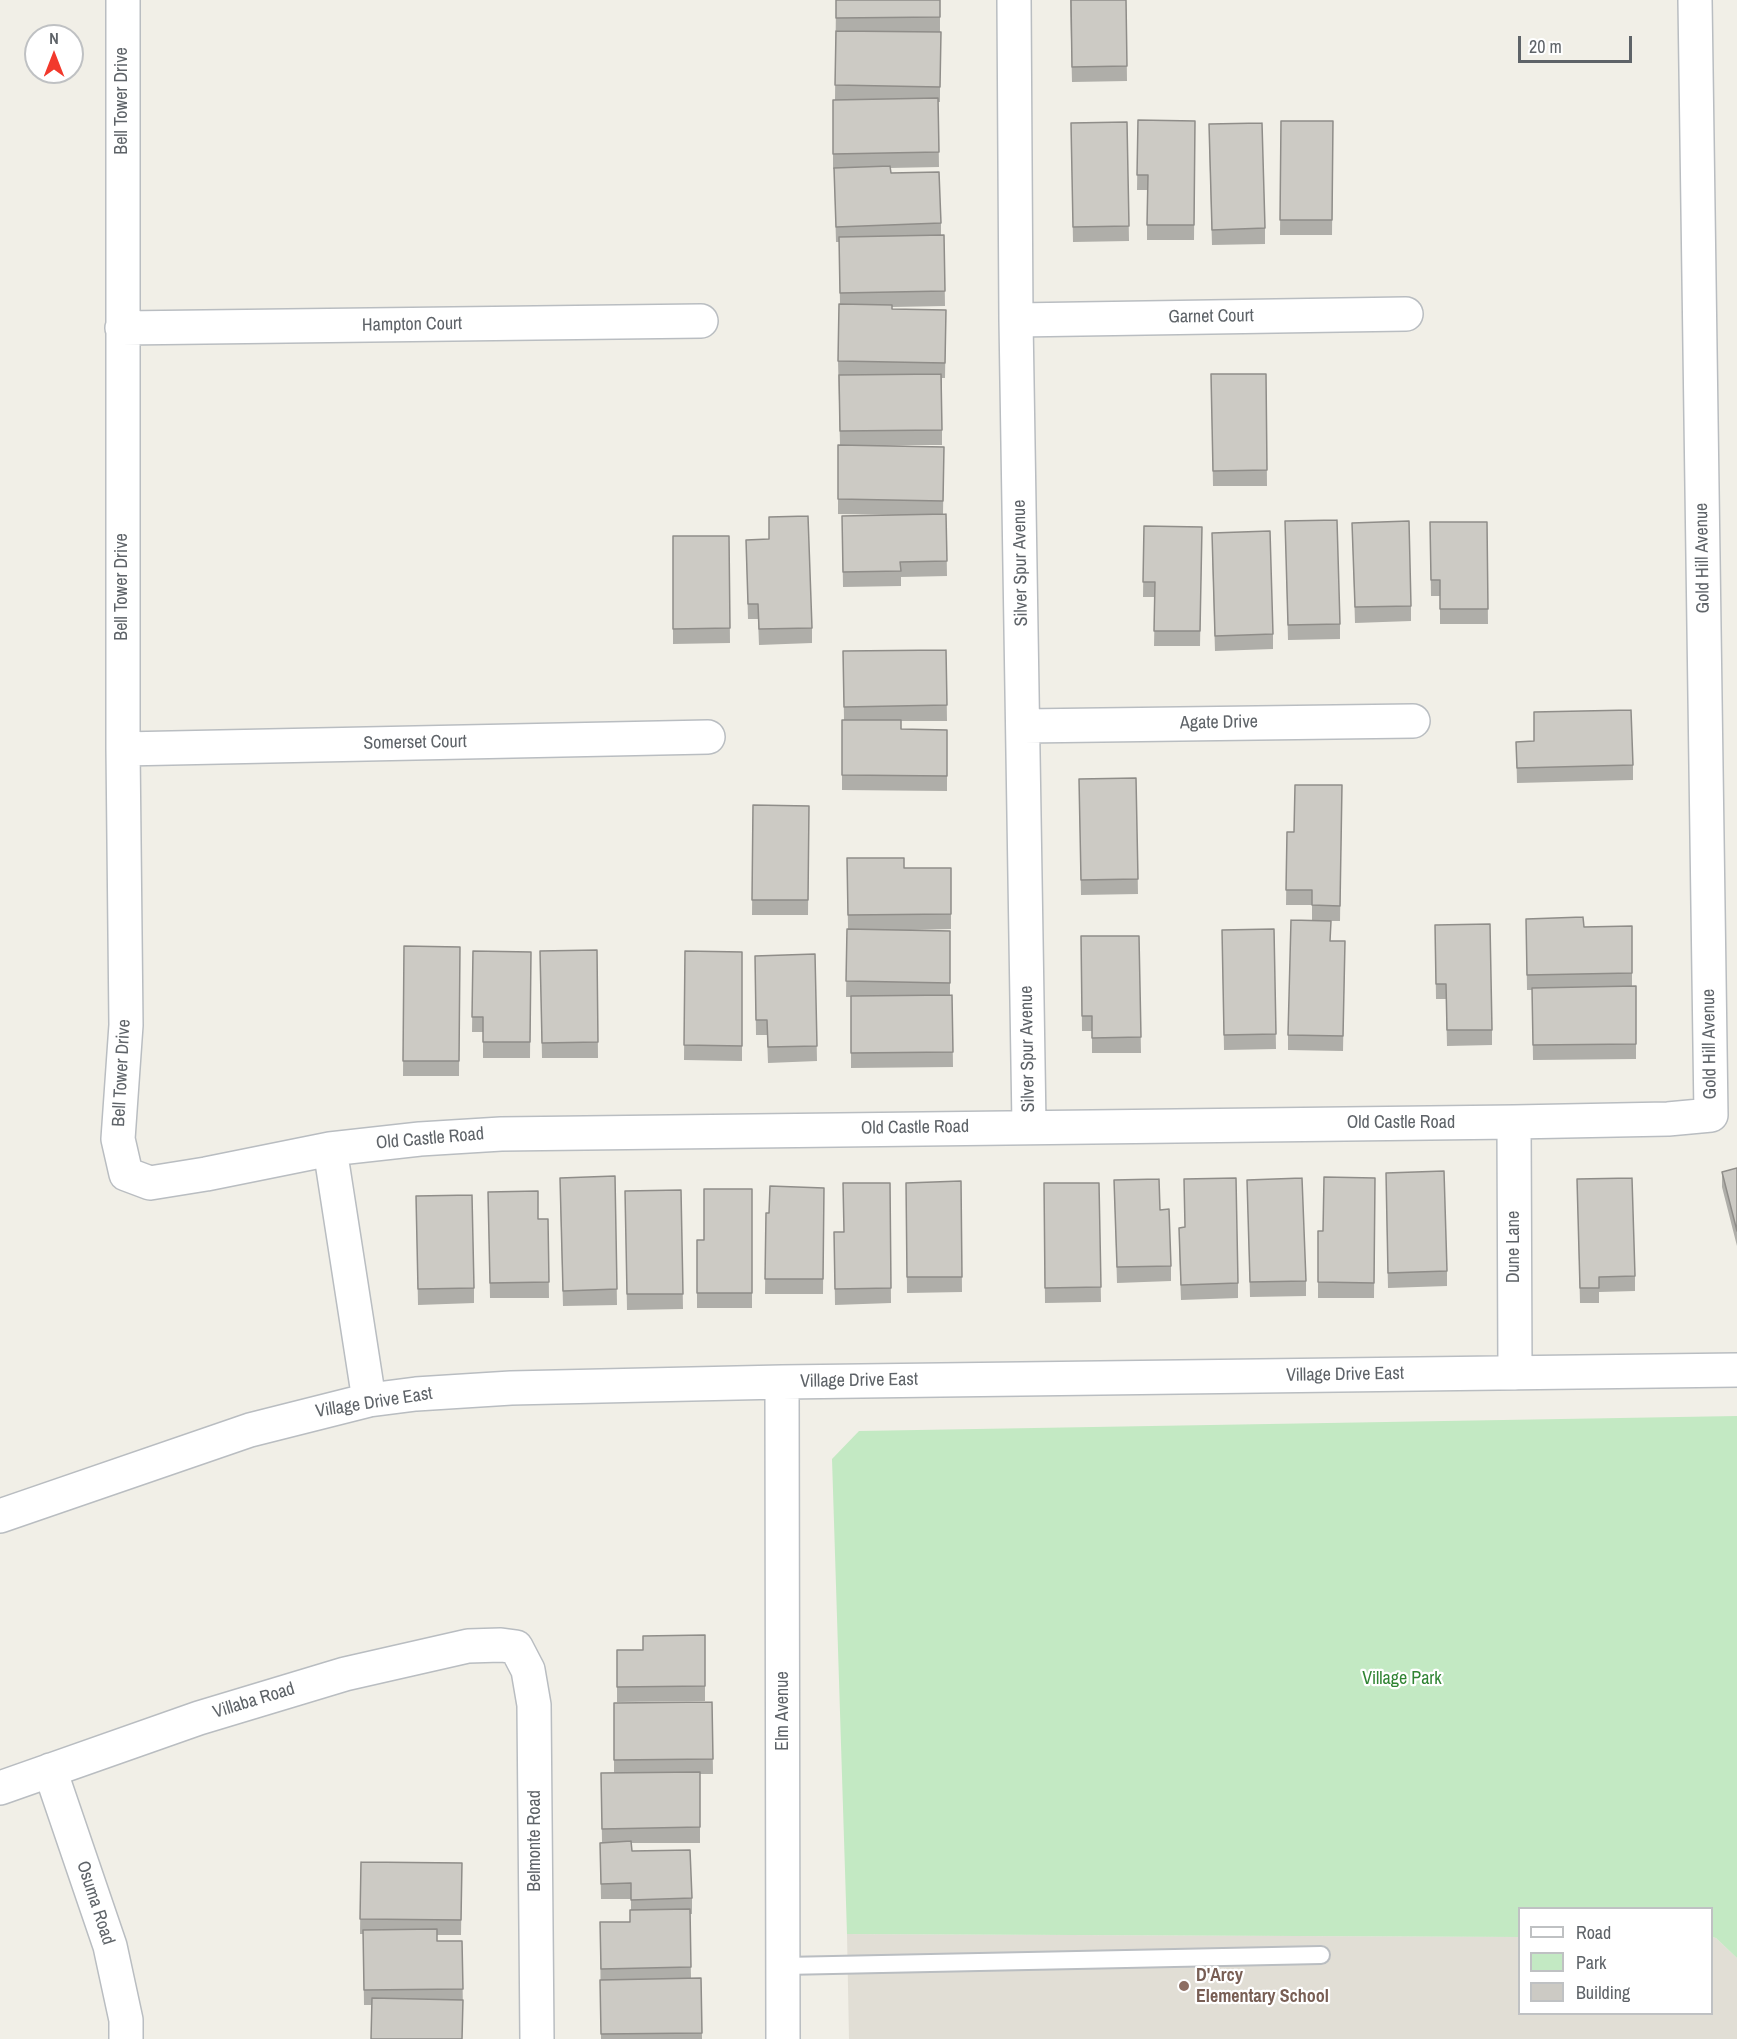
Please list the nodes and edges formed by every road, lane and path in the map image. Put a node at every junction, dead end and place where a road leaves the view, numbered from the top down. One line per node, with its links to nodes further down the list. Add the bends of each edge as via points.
1 (123, 0): 7 (street, Bell Tower Drive)
2 (1014, 0): 5 (street, Silver Spur Avenue)
3 (1695, 0): 12 (street, Gold Hill Avenue)
4 (1406, 314): 5 (street, Garnet Court)
5 (1016, 320): 9 (street, Silver Spur Avenue)
6 (701, 321): 7 (street, Hampton Court)
7 (122, 328): 11 (street, Bell Tower Drive)
8 (1413, 721): 9 (street, Agate Drive)
9 (1024, 726): 14 (street, Silver Spur Avenue)
10 (708, 737): 11 (street, Somerset Court)
11 (123, 749): 16 (street, Bell Tower Drive, via 126,1025 118,1139)
12 (1711, 1115): 13 (street, Old Castle Road)
13 (1514, 1122): 14 (street, Old Castle Road); 18 (street, Dune Lane)
14 (1029, 1125): 15 (street, Old Castle Road, via 501,1134)
15 (330, 1149): 16 (street, Old Castle Road, via 176,1180 150,1183); 20 (street)
16 (126, 1174)
17 (1737, 1370): 18 (street, Village Drive East)
18 (1515, 1373): 19 (street, Village Drive East)
19 (782, 1383): 20 (street, Village Drive East, via 511,1388); 26 (street, Elm Avenue)
20 (369, 1400): 21 (street, Village Drive East, via 250,1430)
21 (0, 1516)
22 (516, 1647): 23 (street, Villaba Road, via 468,1647 345,1674 199,1718); 28 (street, Belmonte Road, via 528,1670 534,1705)
23 (50, 1770): 24 (street, Villaba Road); 27 (street, Osuma Road, via 110,1946)
24 (0, 1788)
25 (1321, 1955): 26 (lane)
26 (784, 1966): 29 (street, Elm Avenue)
27 (126, 2039)
28 (537, 2039)
29 (783, 2039)

